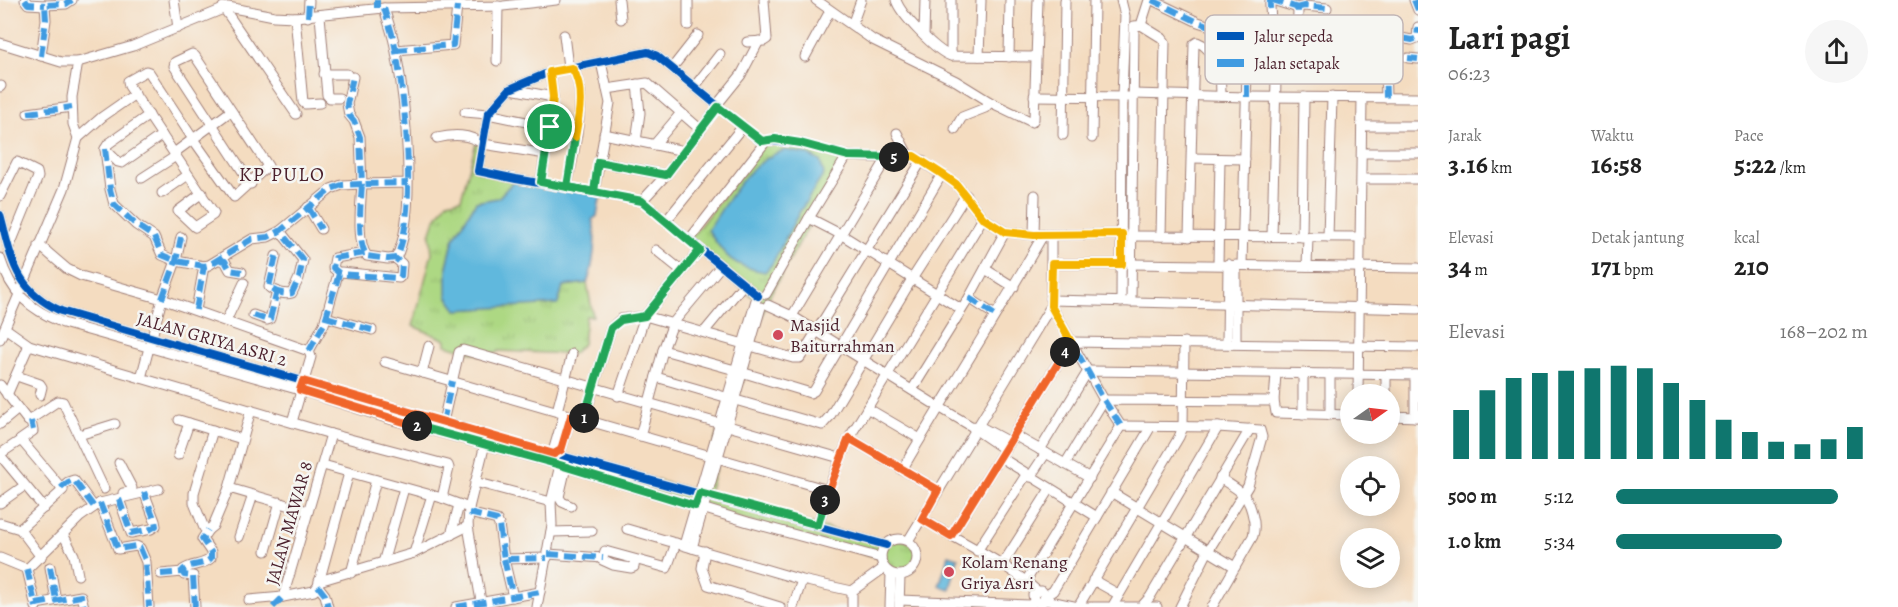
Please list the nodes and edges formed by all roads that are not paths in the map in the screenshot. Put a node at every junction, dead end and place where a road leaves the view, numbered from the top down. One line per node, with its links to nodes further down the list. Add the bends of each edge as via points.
1 (25, 0): 23 (street, via 28,4)
2 (72, 0): 23 (street)
3 (174, 0): 44 (street)
4 (309, 0): 36 (street)
5 (556, 0): 27 (street)
6 (619, 0): 38 (street)
7 (688, 0): 40 (street)
8 (764, 0): 49 (street, via 767,39)
9 (816, 0): 31 (street)
10 (861, 0): 41 (street)
11 (896, 0): 47 (street)
12 (925, 0): 47 (street)
13 (951, 0): 56 (street)
14 (981, 0): 57 (street)
15 (1010, 0): 59 (street)
16 (1038, 0): 60 (street)
17 (1065, 0): 79 (street)
18 (1094, 0): 80 (street)
19 (1121, 0): 35 (street)
20 (1150, 0): 39 (street); 42 (street)
21 (1271, 0): 29 (street); 32 (street)
22 (1414, 0): 30 (street)
23 (45, 5): 55 (street)
24 (379, 5): 26 (street); 34 (street); 53 (street)
25 (1320, 5): 29 (street)
26 (457, 6): 27 (street); 53 (street, via 453,45)
27 (498, 6): 61 (street)
28 (224, 7): 37 (street); 44 (street); 102 (street)
29 (1296, 8): 33 (street)
30 (1418, 10)
31 (830, 11): 41 (street); 58 (street)
32 (1270, 15)
33 (1300, 15)
34 (320, 16): 36 (street); 67 (street)
35 (1125, 16): 42 (street); 85 (street)
36 (308, 17): 37 (street)
37 (295, 18): 95 (street, via 303,102)
38 (621, 19)
39 (1205, 24)
40 (688, 25)
41 (852, 25): 94 (street)
42 (1137, 26): 77 (street, via 1165,42); 81 (street)
43 (1418, 27): 48 (street, via 1417,38)
44 (178, 28): 62 (street)
45 (564, 34): 64 (street)
46 (698, 35): 65 (street)
47 (924, 35): 56 (street)
48 (1403, 38)
49 (759, 41): 50 (street); 97 (street)
50 (747, 42)
51 (0, 43): 55 (street)
52 (1205, 47): 82 (street, via 1194,44)
53 (396, 50): 145 (street)
54 (720, 54): 73 (street)
55 (41, 56): 62 (street)
56 (951, 56): 57 (street)
57 (979, 56): 59 (street)
58 (806, 57)
59 (1009, 57): 60 (street)
60 (1036, 57): 78 (street)
61 (496, 61)
62 (78, 62): 96 (street)
63 (601, 62): 64 (street); 65 (street, via 648,52); 75 (street)
64 (570, 68): 66 (street); 148 (street, via 576,74 580,107)
65 (672, 68): 73 (street)
66 (550, 72): 74 (street); 84 (street)
67 (324, 74): 91 (street, via 327,96); 147 (street, via 350,75 347,104 360,137)
68 (638, 84): 75 (street); 100 (street, via 647,83); 120 (street, via 640,113)
69 (1221, 84): 83 (street)
70 (1247, 84): 86 (street)
71 (1276, 84): 87 (street)
72 (1385, 84): 92 (street)
73 (695, 86): 97 (street)
74 (510, 89): 84 (street); 103 (street)
75 (607, 89): 113 (street, via 610,103)
76 (135, 94): 104 (street); 116 (street); 119 (street, via 128,81 149,72)
77 (1163, 95): 81 (street); 82 (street); 167 (street)
78 (1034, 96): 79 (street); 94 (street, via 1032,122)
79 (1063, 96): 80 (street); 115 (street)
80 (1092, 96): 85 (street); 118 (street)
81 (1134, 96): 85 (street); 165 (street)
82 (1193, 96): 83 (street); 133 (street)
83 (1221, 96): 86 (street)
84 (553, 97): 109 (street)
85 (1122, 97): 165 (street)
86 (1247, 97): 87 (street); 135 (street)
87 (1275, 97): 88 (street); 169 (street)
88 (1304, 97): 89 (street); 173 (street)
89 (1332, 97): 90 (street); 174 (street)
90 (1362, 97): 92 (street); 107 (street)
91 (339, 98)
92 (1386, 98): 93 (street)
93 (1418, 98)
94 (990, 102): 110 (street, via 986,108 962,117)
95 (320, 103)
96 (72, 107): 101 (street); 116 (street)
97 (718, 107): 106 (street); 111 (street)
98 (231, 111): 105 (street); 105 (street, via 195,56 191,54 174,63); 146 (street, via 267,165)
99 (465, 112): 103 (street)
100 (681, 112): 111 (street); 123 (street)
101 (28, 113)
102 (296, 114)
103 (488, 114): 109 (street); 122 (street)
104 (149, 115): 114 (street); 124 (street)
105 (213, 124): 119 (street); 146 (street)
106 (743, 126): 121 (street); 160 (street)
107 (1363, 126): 108 (street); 126 (street)
108 (1418, 126)
109 (550, 127): 129 (street)
110 (955, 129)
111 (701, 130): 125 (street)
112 (897, 133): 130 (street)
113 (604, 134): 120 (street); 137 (street)
114 (162, 135): 124 (street, via 122,163); 128 (street)
115 (1063, 135)
116 (78, 138): 177 (street, via 64,189)
117 (437, 138): 122 (street, via 458,135)
118 (1092, 138)
119 (193, 139): 128 (street); 146 (street, via 234,196)
120 (636, 141): 123 (street)
121 (766, 141): 131 (street, via 800,143); 176 (street)
122 (483, 144): 129 (street); 144 (street, via 478,171)
123 (654, 145): 125 (street)
124 (106, 147): 186 (street, via 114,204 154,237 161,254)
125 (684, 151): 140 (street)
126 (1362, 153): 127 (street); 142 (street)
127 (1418, 153)
128 (175, 154): 139 (street); 141 (street)
129 (546, 154): 144 (street)
130 (908, 155): 132 (street); 136 (street)
131 (848, 156): 132 (street); 158 (street)
132 (887, 158): 166 (street)
133 (1192, 159): 134 (street); 171 (street)
134 (1220, 159): 135 (street); 172 (street)
135 (1245, 159): 168 (street)
136 (922, 160): 138 (street); 180 (street)
137 (598, 162): 140 (street); 149 (street)
138 (942, 174): 152 (street); 187 (street)
139 (188, 175): 150 (street); 151 (street)
140 (666, 175): 155 (street)
141 (142, 178)
142 (1362, 179): 143 (street); 175 (street)
143 (1418, 179)
144 (541, 182): 148 (street)
145 (408, 183): 147 (street); 184 (street, via 404,233)
146 (250, 184)
147 (362, 184): 156 (street, via 336,186); 181 (street, via 361,240)
148 (567, 187): 149 (street)
149 (594, 192): 155 (street)
150 (162, 193)
151 (202, 194): 151 (street, via 178,210 195,227 214,213)
152 (966, 195): 159 (street); 200 (street)
153 (1035, 195): 164 (street)
154 (0, 196): 182 (street, via 17,162 38,172)
155 (642, 201): 160 (street)
156 (308, 207): 161 (street); 162 (street)
157 (0, 215): 182 (street, JALAN GRIYA ASRI 2)
158 (809, 218): 166 (street); 209 (street)
159 (983, 218): 163 (street); 206 (street)
160 (666, 221): 176 (street)
161 (321, 229)
162 (280, 231): 185 (street, via 252,239); 205 (street, via 303,262 294,292)
163 (1005, 232): 164 (street); 196 (street)
164 (1043, 235): 165 (street); 188 (street); 203 (street)
165 (1127, 235): 167 (street); 189 (street)
166 (842, 236): 180 (street); 221 (street)
167 (1161, 236): 171 (street)
168 (1243, 236): 169 (street); 172 (street); 190 (street)
169 (1272, 236): 173 (street)
170 (181, 237): 186 (street)
171 (1189, 237): 172 (street)
172 (1217, 237): 190 (street)
173 (1305, 237): 174 (street); 192 (street)
174 (1328, 237): 175 (street)
175 (1360, 237): 194 (street)
176 (689, 240): 179 (street)
177 (39, 245): 204 (street); 208 (street, via 81,276)
178 (656, 250): 197 (street)
179 (700, 250): 193 (street); 197 (street)
180 (867, 251): 187 (street); 227 (street)
181 (365, 253): 184 (street); 199 (street, via 335,258 333,268)
182 (4, 254): 204 (street, JALAN GRIYA ASRI 2)
183 (276, 256): 205 (street, via 269,284)
184 (395, 258): 199 (street, via 402,264 399,278)
185 (220, 260): 191 (street); 198 (street, via 230,270)
186 (176, 261): 191 (street); 208 (street)
187 (888, 264): 200 (street); 236 (street)
188 (1052, 264): 189 (street); 212 (street)
189 (1127, 264): 190 (street); 210 (street); 211 (street)
190 (1231, 265): 192 (street); 213 (street)
191 (204, 266): 217 (street)
192 (1307, 266): 194 (street)
193 (720, 267): 202 (street); 224 (street)
194 (1360, 267): 195 (street); 214 (street)
195 (1418, 268)
196 (985, 269): 203 (street); 207 (street)
197 (682, 271): 220 (street)
198 (242, 272)
199 (339, 273): 222 (street)
200 (912, 279): 206 (street); 243 (street)
201 (244, 283): 223 (street)
202 (743, 285): 209 (street); 228 (street)
203 (1014, 287): 219 (street)
204 (21, 289): 225 (street); 232 (street, JALAN GRIYA ASRI 2, via 61,311)
205 (277, 291): 218 (street, via 270,319)
206 (937, 294): 215 (street); 256 (street)
207 (969, 298): 215 (street); 219 (street)
208 (162, 299): 217 (street); 232 (street)
209 (762, 300): 221 (street); 234 (street)
210 (1121, 302): 211 (street); 212 (street)
211 (1131, 302): 213 (street)
212 (1051, 303): 230 (street); 297 (street)
213 (1232, 305): 214 (street); 233 (street)
214 (1359, 308): 216 (street); 237 (street)
215 (961, 309): 266 (street)
216 (1418, 309)
217 (196, 310): 223 (street)
218 (253, 315)
219 (995, 315): 275 (street)
220 (645, 316): 224 (street); 265 (street, via 621,320 611,328); 269 (street)
221 (792, 316): 227 (street)
222 (326, 317): 226 (street); 241 (street)
223 (226, 321): 241 (street)
224 (673, 323): 228 (street); 240 (street)
225 (5, 328): 229 (street); 235 (street)
226 (372, 330)
227 (816, 331): 234 (street, via 798,359); 236 (street)
228 (704, 332): 234 (street)
229 (0, 339)
230 (1071, 342): 231 (street); 246 (street); 309 (street)
231 (1184, 342): 233 (street); 247 (street)
232 (150, 343): 258 (street); 264 (street, JALAN GRIYA ASRI 2)
233 (1231, 343): 237 (street)
234 (746, 344): 245 (street)
235 (29, 345): 255 (street); 258 (street)
236 (839, 345): 243 (street); 245 (street, via 812,392)
237 (1358, 345): 239 (street); 252 (street)
238 (429, 346): 248 (street)
239 (1418, 346)
240 (663, 350): 245 (street); 257 (street)
241 (309, 351): 264 (street, via 311,357)
242 (572, 354): 259 (street)
243 (864, 361): 256 (street); 270 (street, via 822,425)
244 (385, 362): 248 (street)
245 (738, 371): 270 (street)
246 (1088, 371): 247 (street); 271 (street); 310 (street)
247 (1183, 371): 250 (street); 272 (street)
248 (422, 373): 260 (street)
249 (1303, 373): 250 (street); 251 (street); 280 (street)
250 (1276, 374): 273 (street)
251 (1330, 374): 252 (street); 281 (street)
252 (1359, 375): 253 (street); 261 (street)
253 (1386, 375): 254 (street); 262 (street)
254 (1416, 375): 284 (street)
255 (17, 376): 267 (street); 268 (street, via 40,384)
256 (887, 376): 266 (street); 276 (street)
257 (656, 377): 270 (street); 274 (street)
258 (141, 378): 278 (street)
259 (564, 380): 260 (street, via 463,350 459,352); 265 (street); 279 (street)
260 (452, 381): 279 (street); 290 (street)
261 (1359, 384)
262 (1386, 384)
263 (0, 385): 267 (street)
264 (302, 386): 289 (street); 290 (street, JALAN GRIYA ASRI 2); 308 (street, JALAN GRIYA ASRI 2, via 393,420)
265 (593, 389): 269 (street); 287 (street)
266 (912, 390): 275 (street)
267 (7, 395): 277 (street)
268 (40, 395)
269 (618, 396): 274 (street)
270 (731, 399): 293 (street)
271 (1104, 400): 272 (street); 294 (street); 317 (street)
272 (1182, 400): 273 (street); 295 (street)
273 (1274, 401): 280 (street, via 1276,413)
274 (649, 404): 293 (street); 303 (street)
275 (939, 407): 297 (street); 306 (street)
276 (867, 408): 304 (street); 306 (street)
277 (17, 410): 285 (street); 288 (street, via 26,421)
278 (251, 410): 289 (street); 305 (street)
279 (564, 414): 287 (street); 312 (street, via 561,450)
280 (1303, 414): 281 (street)
281 (1330, 415): 282 (street)
282 (1340, 415)
283 (1400, 416): 284 (street)
284 (1417, 417)
285 (2, 419)
286 (178, 420): 291 (street)
287 (584, 420): 303 (street)
288 (31, 421): 302 (street, via 62,400); 307 (street, via 33,430)
289 (292, 422): 301 (street)
290 (443, 422): 312 (street, JALAN GRIYA ASRI 2)
291 (189, 423): 300 (street); 313 (street)
292 (115, 424): 302 (street)
293 (724, 424): 314 (street); 315 (street)
294 (1121, 426): 298 (street); 323 (street)
295 (1183, 427): 296 (street); 298 (street); 351 (street)
296 (1218, 427): 299 (street); 357 (street)
297 (975, 428): 309 (street); 335 (street)
298 (1150, 428): 337 (street)
299 (1250, 429): 324 (street); 339 (street, via 1260,430 1262,437)
300 (213, 430): 305 (street); 362 (street, via 194,498)
301 (331, 434): 318 (street, JALAN MAWAR 8); 341 (street, via 448,465)
302 (79, 435): 331 (street)
303 (640, 436): 314 (street)
304 (849, 438): 315 (street); 320 (street)
305 (242, 439): 329 (street)
306 (920, 439): 320 (street)
307 (20, 440): 311 (street); 328 (street)
308 (485, 444): 319 (street, JALAN GRIYA ASRI 2); 326 (street)
309 (1007, 446): 310 (street); 322 (street); 367 (street)
310 (1043, 452): 317 (street); 322 (street)
311 (0, 454): 327 (street)
312 (554, 454): 319 (street); 338 (street, JALAN GRIYA ASRI 2)
313 (178, 455)
314 (714, 456): 334 (street); 338 (street)
315 (840, 458): 334 (street)
316 (119, 463): 347 (street, via 132,490)
317 (1065, 464): 323 (street)
318 (323, 465): 321 (street); 353 (street, JALAN MAWAR 8)
319 (563, 466): 345 (street); 348 (street, via 559,497); 349 (street, JALAN GRIYA ASRI 2)
320 (902, 470): 335 (street)
321 (349, 472): 325 (street); 395 (street)
322 (1028, 476): 333 (street); 375 (street)
323 (1090, 478): 346 (street)
324 (1220, 478): 339 (street); 369 (street)
325 (376, 480): 330 (street); 389 (street)
326 (475, 482): 345 (street); 352 (street)
327 (24, 486): 343 (street); 350 (street)
328 (61, 488): 347 (street, via 74,480); 350 (street, via 63,492)
329 (229, 488): 340 (street); 362 (street)
330 (404, 488): 341 (street); 382 (street)
331 (104, 489)
332 (159, 489): 336 (street)
333 (1050, 489): 346 (street); 383 (street)
334 (828, 490): 358 (street)
335 (938, 490): 355 (street)
336 (144, 492): 342 (street); 342 (street, via 156,526 151,529 131,533)
337 (1111, 492): 351 (street); 354 (street)
338 (704, 494): 349 (street); 358 (street, JALAN GRIYA ASRI 2)
339 (1244, 494): 376 (street); 385 (street, via 1256,528)
340 (252, 495): 344 (street); 368 (street)
341 (437, 496): 352 (street); 377 (street)
342 (119, 499): 347 (street)
343 (1, 501)
344 (280, 502): 353 (street); 373 (street)
345 (551, 502): 364 (street)
346 (1073, 503): 354 (street); 394 (street)
347 (98, 505): 365 (street); 412 (street, via 116,547 140,548 146,562)
348 (571, 506)
349 (699, 507): 371 (street); 387 (street, JALAN GRIYA ASRI 2)
350 (44, 508): 360 (street)
351 (1137, 508): 357 (street); 393 (street)
352 (466, 509): 359 (street); 366 (street); 381 (street, via 497,520)
353 (308, 511): 400 (street, JALAN MAWAR 8)
354 (1097, 518): 399 (street, via 1053,591)
355 (922, 519): 367 (street); 370 (street)
356 (0, 523): 360 (street)
357 (1161, 523): 369 (street); 398 (street)
358 (818, 525): 372 (street, JALAN GRIYA ASRI 2)
359 (468, 526): 366 (street); 408 (street)
360 (20, 529): 379 (street)
361 (627, 529): 371 (street)
362 (208, 530): 388 (street, via 202,539 211,558 186,567)
363 (592, 531): 364 (street)
364 (551, 532): 378 (street)
365 (63, 534): 379 (street); 391 (street, via 74,555)
366 (451, 535): 377 (street)
367 (951, 536): 375 (street)
368 (239, 537)
369 (1185, 537): 376 (street); 424 (street)
370 (908, 541): 372 (street, via 896,539); 387 (street, via 916,550 917,562 911,572)
371 (684, 545): 374 (street); 378 (street, via 667,568 605,551 603,558)
372 (886, 545): 387 (street)
373 (266, 551)
374 (705, 551): 392 (street); 418 (street, via 702,568 708,585)
375 (977, 551): 383 (street)
376 (1208, 551): 385 (street); 426 (street)
377 (414, 553): 382 (street)
378 (547, 556): 381 (street); 397 (street)
379 (41, 557): 386 (street)
380 (0, 558): 386 (street)
381 (504, 559): 401 (street)
382 (383, 563): 389 (street)
383 (1002, 565): 394 (street)
384 (50, 567): 402 (street)
385 (1235, 567): 427 (street)
386 (27, 569): 407 (street)
387 (889, 569): 396 (street); 404 (street); 421 (street)
388 (183, 572): 390 (street); 413 (street, via 193,576)
389 (351, 573): 395 (street)
390 (161, 574)
391 (78, 575)
392 (802, 580): 396 (street); 419 (street)
393 (1094, 580): 398 (street); 399 (street, via 1078,607)
394 (1026, 581): 399 (street)
395 (319, 584): 400 (street, JALAN MAWAR 8, via 310,592); 415 (street)
396 (852, 591): 420 (street)
397 (540, 592): 401 (street); 417 (street)
398 (1118, 594): 423 (street)
399 (1043, 596): 410 (street, via 1040,603)
400 (284, 597): 403 (street); 414 (street)
401 (513, 597): 408 (street)
402 (56, 600): 407 (street); 411 (street, via 82,596)
403 (249, 600)
404 (899, 604): 405 (street)
405 (936, 604): 409 (street)
406 (992, 604): 409 (street); 410 (street)
407 (36, 605)
408 (482, 605): 416 (street)
409 (968, 605)
410 (1021, 605)
411 (84, 607)
412 (150, 607)
413 (195, 607)
414 (273, 607)
415 (328, 607)
416 (456, 607)
417 (537, 607)
418 (780, 607)
419 (793, 607)
420 (852, 607)
421 (890, 607)
422 (1080, 607): 423 (street)
423 (1112, 607): 424 (street)
424 (1141, 607): 425 (street)
425 (1157, 607)
426 (1180, 607)
427 (1212, 607)

